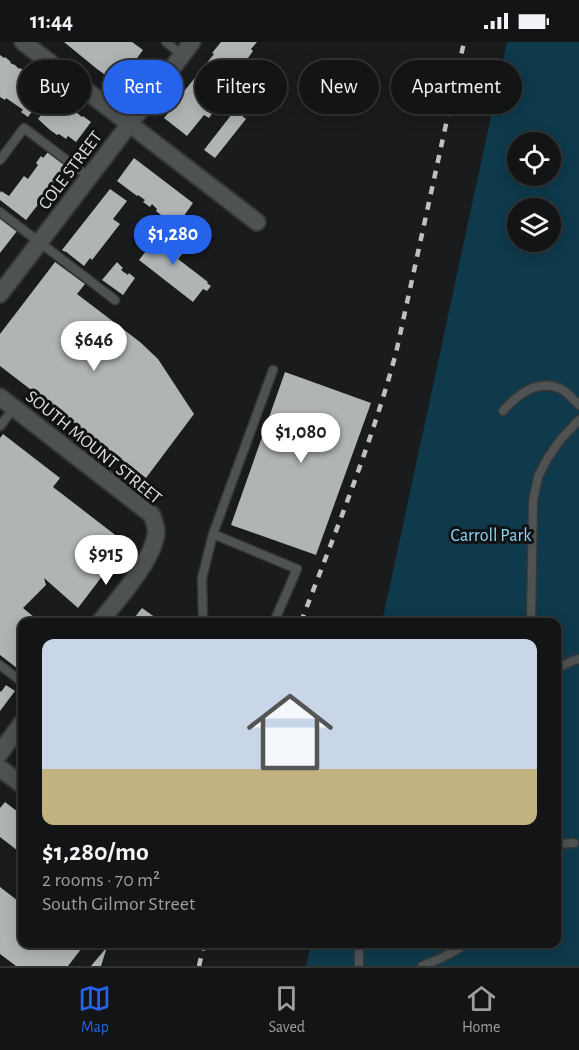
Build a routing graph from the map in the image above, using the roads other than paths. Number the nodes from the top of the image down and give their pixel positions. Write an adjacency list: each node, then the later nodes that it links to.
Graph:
1 (23, 42): 4 (street)
2 (165, 42): 3 (lane)
3 (187, 48): 4 (street, COLE STREET)
4 (129, 125): 8 (street, COLE STREET); 10 (street)
5 (0, 140): 6 (lane)
6 (9, 147): 7 (lane); 8 (lane)
7 (0, 160)
8 (89, 177): 11 (street, COLE STREET)
9 (0, 212): 11 (lane)
10 (257, 222)
11 (40, 242): 12 (street, COLE STREET); 13 (lane)
12 (0, 294)
13 (115, 300)
14 (273, 370): 21 (lane)
15 (0, 397): 17 (street, SOUTH MOUNT STREET)
16 (579, 405): 18 (lane)
17 (14, 408): 20 (lane); 22 (street, SOUTH MOUNT STREET)
18 (503, 411)
19 (579, 420): 25 (lane)
20 (0, 426)
21 (213, 534): 23 (lane); 24 (lane)
22 (103, 618)
23 (203, 618)
24 (276, 618)
25 (531, 618)
26 (579, 659): 28 (lane)
27 (0, 665): 29 (lane)
28 (561, 666)
29 (18, 679)
30 (18, 728): 31 (street)
31 (0, 753)
32 (0, 768): 33 (street)
33 (18, 782)
34 (574, 843): 35 (lane)
35 (561, 844)
36 (359, 948): 38 (lane)
37 (460, 948): 39 (lane)
38 (359, 966)
39 (422, 966)

